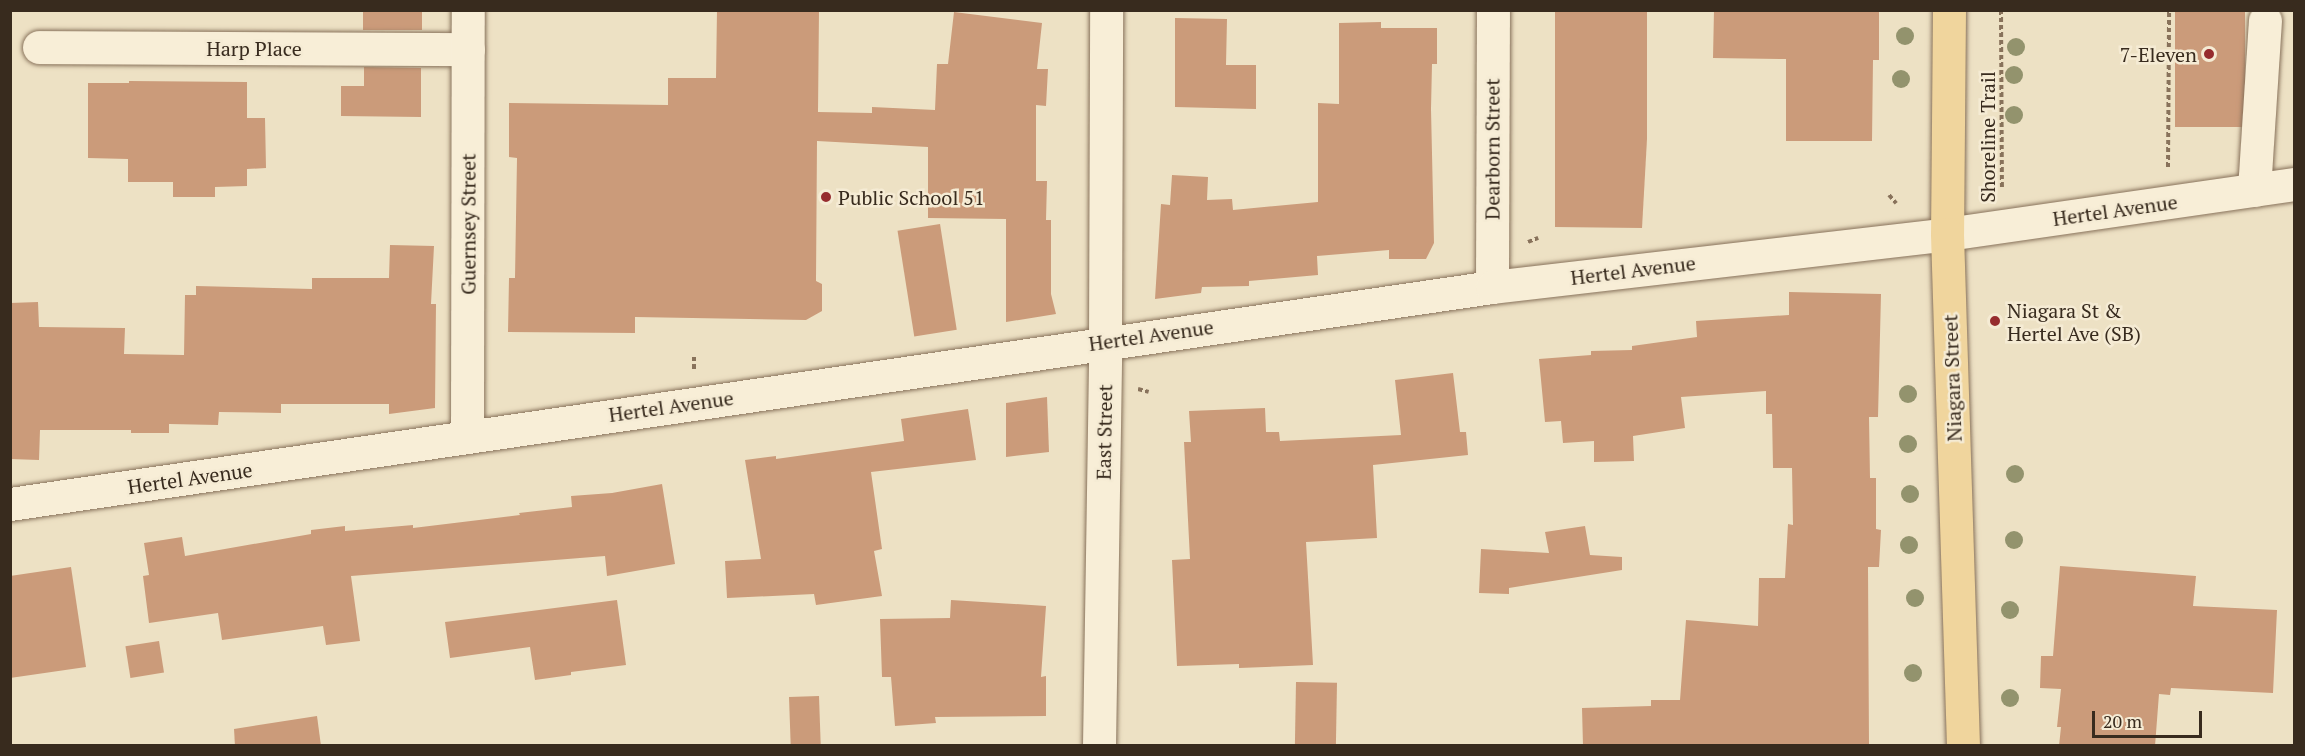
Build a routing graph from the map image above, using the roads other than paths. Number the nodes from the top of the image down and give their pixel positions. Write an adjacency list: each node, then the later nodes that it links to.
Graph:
1 (468, 10): 7 (street, Guernsey Street)
2 (1106, 10): 12 (street, East Street)
3 (1493, 10): 11 (street, Dearborn Street)
4 (1949, 10): 10 (main road, Niagara Street)
5 (2265, 20): 9 (street)
6 (39, 47): 7 (street, Harp Place)
7 (468, 49): 13 (street, Guernsey Street)
8 (2295, 184): 9 (street, Hertel Avenue)
9 (2254, 190): 10 (street, Hertel Avenue)
10 (1947, 234): 11 (street, Hertel Avenue); 16 (main road, Niagara Street)
11 (1492, 287): 12 (street, Hertel Avenue)
12 (1105, 342): 13 (street, Hertel Avenue); 15 (street, East Street)
13 (467, 437): 14 (street, Hertel Avenue)
14 (10, 504)
15 (1099, 746)
16 (1963, 746)

